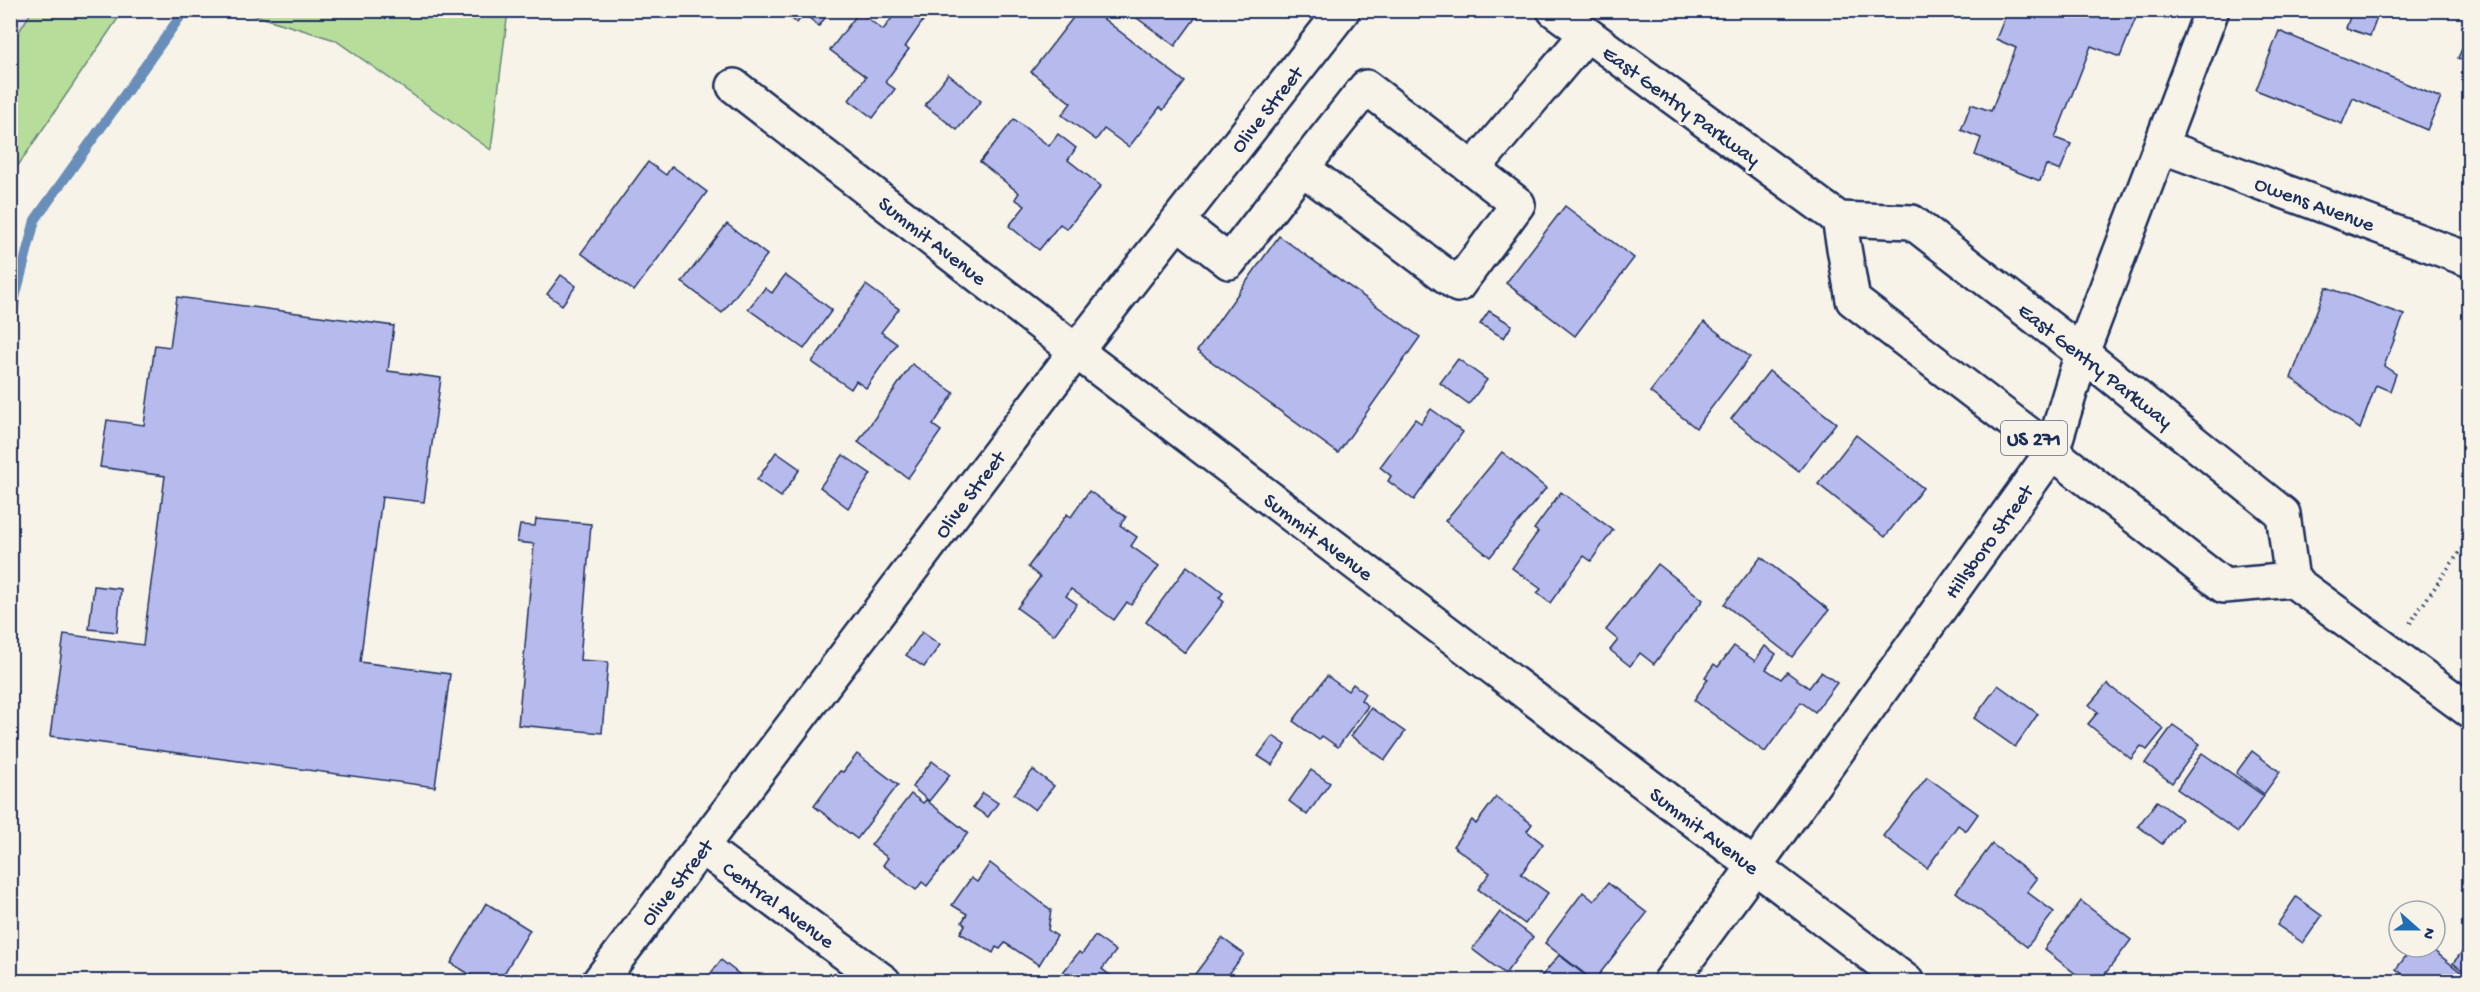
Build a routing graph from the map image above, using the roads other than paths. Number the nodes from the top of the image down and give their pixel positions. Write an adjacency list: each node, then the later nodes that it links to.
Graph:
1 (1343, 10): 10 (street, Olive Street)
2 (1554, 10): 4 (street, East Gentry Parkway)
3 (2212, 10): 6 (street, Hillsboro Street)
4 (1586, 35): 8 (street); 9 (street, East Gentry Parkway)
5 (734, 86): 12 (street, Summit Avenue)
6 (2161, 146): 11 (street, Owens Avenue); 13 (street, Hillsboro Street)
7 (1302, 168): 8 (street); 8 (street); 10 (street)
8 (1473, 169)
9 (1839, 219): 13 (street, East Gentry Parkway); 14 (street, US 271)
10 (1178, 222): 12 (street, Olive Street)
11 (2469, 260)
12 (1076, 351): 17 (street, Olive Street); 18 (street, Summit Avenue)
13 (2082, 353): 14 (street, Hillsboro Street); 15 (street, East Gentry Parkway)
14 (2052, 452): 15 (street, US 271); 18 (street, Hillsboro Street)
15 (2292, 580): 16 (street)
16 (2469, 711)
17 (703, 848): 19 (street, Olive Street); 20 (street, Central Avenue)
18 (1754, 867): 21 (street, Hillsboro Street); 22 (street, Summit Avenue)
19 (599, 981)
20 (884, 981)
21 (1670, 981)
22 (1907, 981)

